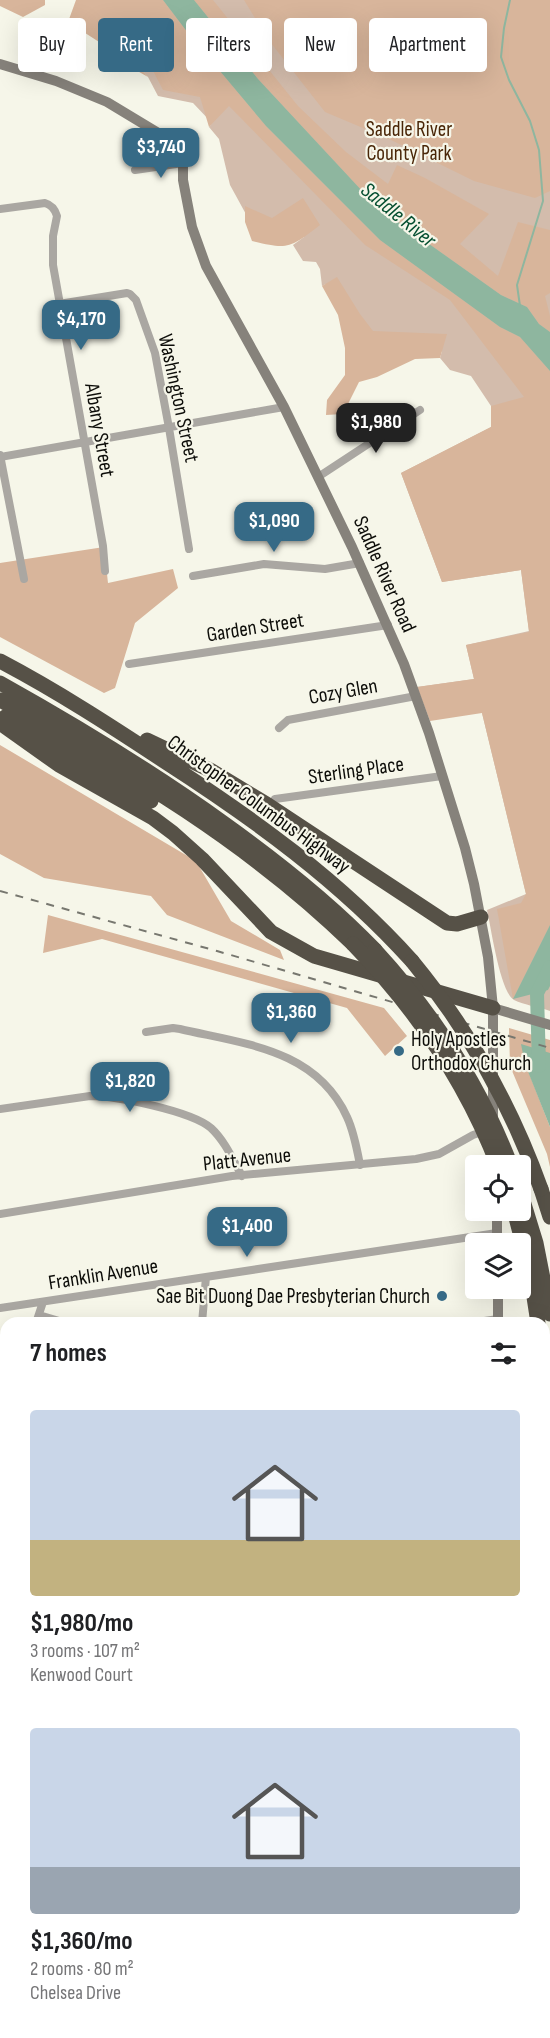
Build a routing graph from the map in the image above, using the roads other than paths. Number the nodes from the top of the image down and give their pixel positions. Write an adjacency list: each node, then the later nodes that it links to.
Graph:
1 (0, 64): 2 (street, Saddle River Road)
2 (183, 163): 3 (street); 6 (street, Saddle River Road)
3 (135, 170)
4 (0, 209): 5 (street, Albany Street)
5 (59, 304): 8 (street, Washington Street); 9 (street, Albany Street)
6 (284, 407): 8 (street); 11 (street, Saddle River Road)
7 (420, 410): 11 (street)
8 (169, 428): 9 (street); 12 (street, Washington Street)
9 (84, 442): 10 (street); 14 (street, Albany Street)
10 (0, 456): 16 (street)
11 (318, 477): 13 (street, Saddle River Road)
12 (189, 549)
13 (360, 563): 15 (street); 17 (street, Saddle River Road)
14 (105, 572)
15 (193, 576)
16 (24, 579)
17 (387, 625): 19 (street, Garden Street); 21 (street, Saddle River Road)
18 (0, 661): 23 (highway, Christopher Columbus Highway)
19 (129, 664)
20 (0, 683): 38 (highway, Christopher Columbus Highway, bridge)
21 (416, 696): 26 (street, Cozy Glen); 27 (street, Saddle River Road)
22 (0, 700): 29 (highway)
23 (76, 705): 30 (highway); 42 (highway, Christopher Columbus Highway, bridge)
24 (0, 714): 29 (highway)
25 (0, 723): 31 (highway)
26 (279, 728)
27 (442, 776): 28 (street, Sterling Place); 30 (street, Saddle River Road)
28 (275, 799)
29 (267, 870): 36 (highway, bridge)
30 (481, 917): 31 (street, Saddle River Road)
31 (493, 1008): 32 (street); 35 (street, Saddle River Road)
32 (550, 1024)
33 (146, 1032): 39 (street)
34 (0, 1109): 40 (street)
35 (493, 1128): 37 (street, Saddle River Road); 39 (street, Platt Avenue)
36 (492, 1155)
37 (496, 1155)
38 (506, 1155)
39 (360, 1165): 40 (street, Platt Avenue)
40 (242, 1176): 41 (street, Platt Avenue)
41 (0, 1214)
42 (550, 1217)
43 (517, 1221): 54 (highway)
44 (530, 1221): 50 (highway)
45 (465, 1242): 46 (street, Franklin Avenue)
46 (206, 1277): 48 (street, Franklin Avenue); 52 (street)
47 (498, 1299): 53 (street)
48 (43, 1302): 49 (street, Franklin Avenue); 51 (street)
49 (0, 1308)
50 (550, 1314)
51 (39, 1317)
52 (203, 1317)
53 (498, 1317)
54 (537, 1317)

